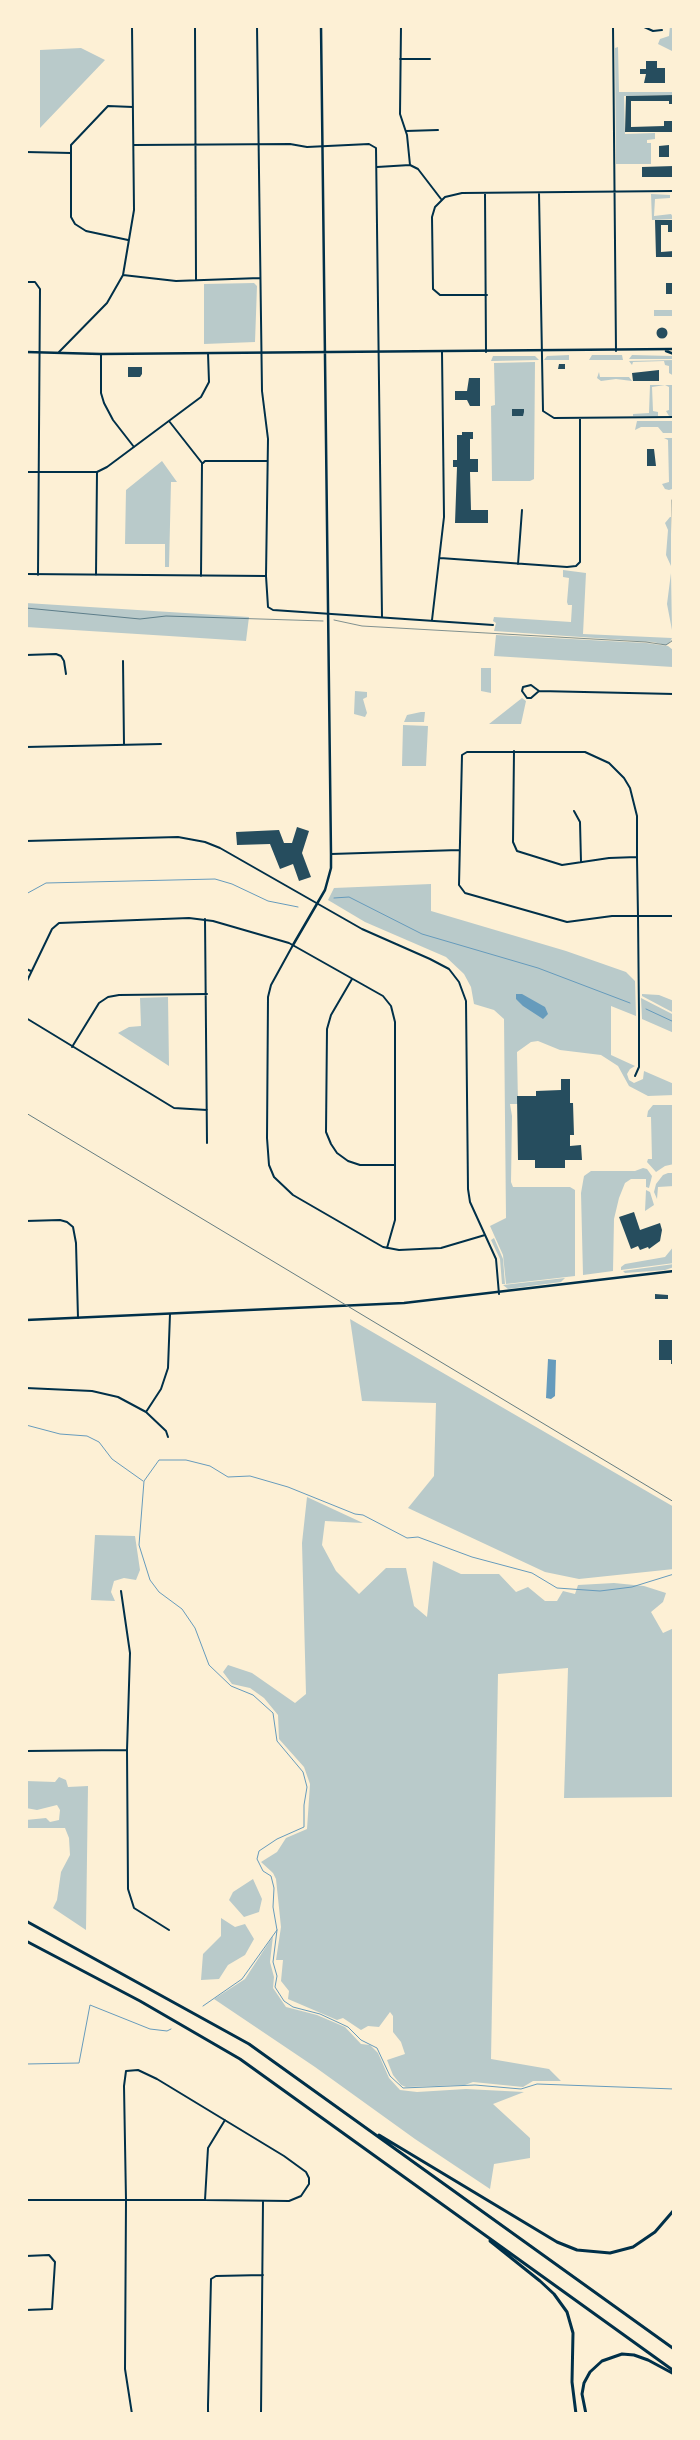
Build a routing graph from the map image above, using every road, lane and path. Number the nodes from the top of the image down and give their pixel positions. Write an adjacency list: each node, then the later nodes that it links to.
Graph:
1 (132, 26): 11 (street)
2 (195, 26): 15 (street)
3 (257, 26): 14 (street)
4 (321, 26): 17 (street)
5 (401, 26): 9 (street)
6 (613, 26): 23 (street)
7 (642, 26): 8 (street)
8 (662, 30)
9 (400, 58): 10 (street); 13 (street)
10 (430, 59)
11 (133, 107): 16 (street); 19 (street)
12 (438, 130): 13 (street)
13 (406, 131): 20 (street)
14 (258, 143): 15 (street); 17 (street); 29 (street)
15 (195, 144): 16 (street); 30 (street)
16 (134, 146): 27 (street)
17 (322, 146): 21 (street); 40 (street)
18 (26, 152): 19 (street)
19 (71, 153): 27 (street)
20 (410, 165): 21 (street); 26 (street)
21 (377, 167): 41 (street)
22 (674, 191): 23 (street)
23 (614, 192): 25 (street); 36 (street)
24 (486, 193): 25 (street); 26 (street); 32 (street)
25 (539, 193): 44 (street)
26 (441, 199): 32 (street)
27 (129, 240): 28 (street)
28 (122, 275): 30 (street); 38 (street)
29 (260, 278): 30 (street); 39 (street)
30 (196, 280)
31 (26, 282): 35 (street)
32 (487, 295): 43 (street)
33 (674, 349): 34 (street)
34 (657, 350): 36 (street); 47 (street)
35 (40, 351): 37 (street); 38 (street); 55 (street)
36 (616, 351): 44 (street)
37 (26, 352)
38 (60, 352): 46 (street)
39 (261, 352): 40 (street); 45 (street); 52 (street)
40 (326, 352): 41 (street); 67 (street)
41 (379, 352): 42 (street); 68 (street)
42 (442, 352): 43 (street); 59 (street)
43 (486, 352): 44 (street)
44 (541, 352): 49 (street)
45 (208, 353): 46 (street); 50 (street)
46 (101, 354): 51 (street)
47 (674, 354)
48 (674, 417): 49 (street)
49 (580, 418): 60 (street)
50 (169, 420): 51 (street); 53 (street)
51 (134, 447): 56 (street)
52 (268, 461): 53 (street); 65 (street)
53 (202, 463): 64 (street)
54 (26, 472): 55 (street)
55 (38, 472): 56 (street); 62 (street)
56 (97, 472): 63 (street)
57 (672, 500): 72 (path)
58 (522, 510): 60 (street)
59 (440, 558): 60 (street); 69 (street)
60 (518, 564)
61 (26, 574): 62 (street)
62 (38, 575): 63 (street)
63 (96, 575): 64 (street)
64 (201, 576): 65 (street)
65 (266, 576): 67 (street)
66 (26, 608): 70 (path)
67 (328, 614): 68 (street); 70 (street)
68 (382, 617): 69 (street)
69 (432, 620): 71 (street)
70 (329, 621): 72 (path); 85 (street)
71 (493, 625)
72 (674, 634)
73 (26, 655): 75 (street)
74 (123, 661): 79 (street)
75 (66, 674)
76 (539, 691): 76 (street); 77 (street)
77 (674, 694)
78 (161, 744): 79 (street)
79 (124, 745): 80 (street)
80 (26, 747)
81 (514, 751): 84 (street); 86 (street); 87 (street)
82 (574, 811): 87 (street)
83 (26, 841): 88 (street)
84 (459, 850): 85 (street); 89 (street)
85 (331, 854): 88 (street)
86 (637, 858): 87 (street); 89 (street)
87 (581, 862)
88 (318, 904): 92 (street); 105 (street)
89 (638, 916): 90 (street); 100 (street)
90 (674, 916)
91 (205, 919): 92 (street); 94 (street); 97 (street)
92 (293, 945): 95 (street); 106 (street)
93 (26, 969): 94 (street)
94 (31, 971): 96 (street)
95 (352, 979): 103 (street); 103 (street)
96 (26, 983)
97 (207, 994): 99 (street); 101 (street)
98 (26, 1018): 99 (street)
99 (72, 1047): 101 (street)
100 (635, 1076)
101 (207, 1110): 102 (street)
102 (208, 1143)
103 (395, 1165): 106 (street)
104 (26, 1221): 110 (street)
105 (485, 1235): 106 (street); 108 (street)
106 (387, 1248)
107 (674, 1271): 108 (street)
108 (499, 1294): 109 (street)
109 (170, 1314): 110 (street); 113 (street)
110 (78, 1318): 111 (street)
111 (26, 1320)
112 (26, 1388): 113 (street)
113 (146, 1412): 114 (street)
114 (168, 1438)
115 (121, 1592): 116 (street)
116 (127, 1750): 117 (street); 119 (street)
117 (26, 1751)
118 (26, 1921): 122 (highway)
119 (169, 1930)
120 (26, 1942): 128 (highway)
121 (225, 2120): 124 (street); 125 (street); 126 (street)
122 (372, 2132): 127 (highway); 132 (highway)
123 (26, 2200): 124 (street)
124 (126, 2200): 125 (street); 135 (street)
125 (205, 2200): 126 (street)
126 (263, 2201): 130 (street)
127 (674, 2210)
128 (484, 2235): 133 (highway); 138 (highway)
129 (26, 2256): 131 (street)
130 (262, 2275): 136 (street); 137 (street)
131 (26, 2310)
132 (674, 2349)
133 (674, 2370)
134 (674, 2374): 139 (highway)
135 (132, 2414)
136 (211, 2414)
137 (261, 2414)
138 (576, 2414)
139 (586, 2414)

